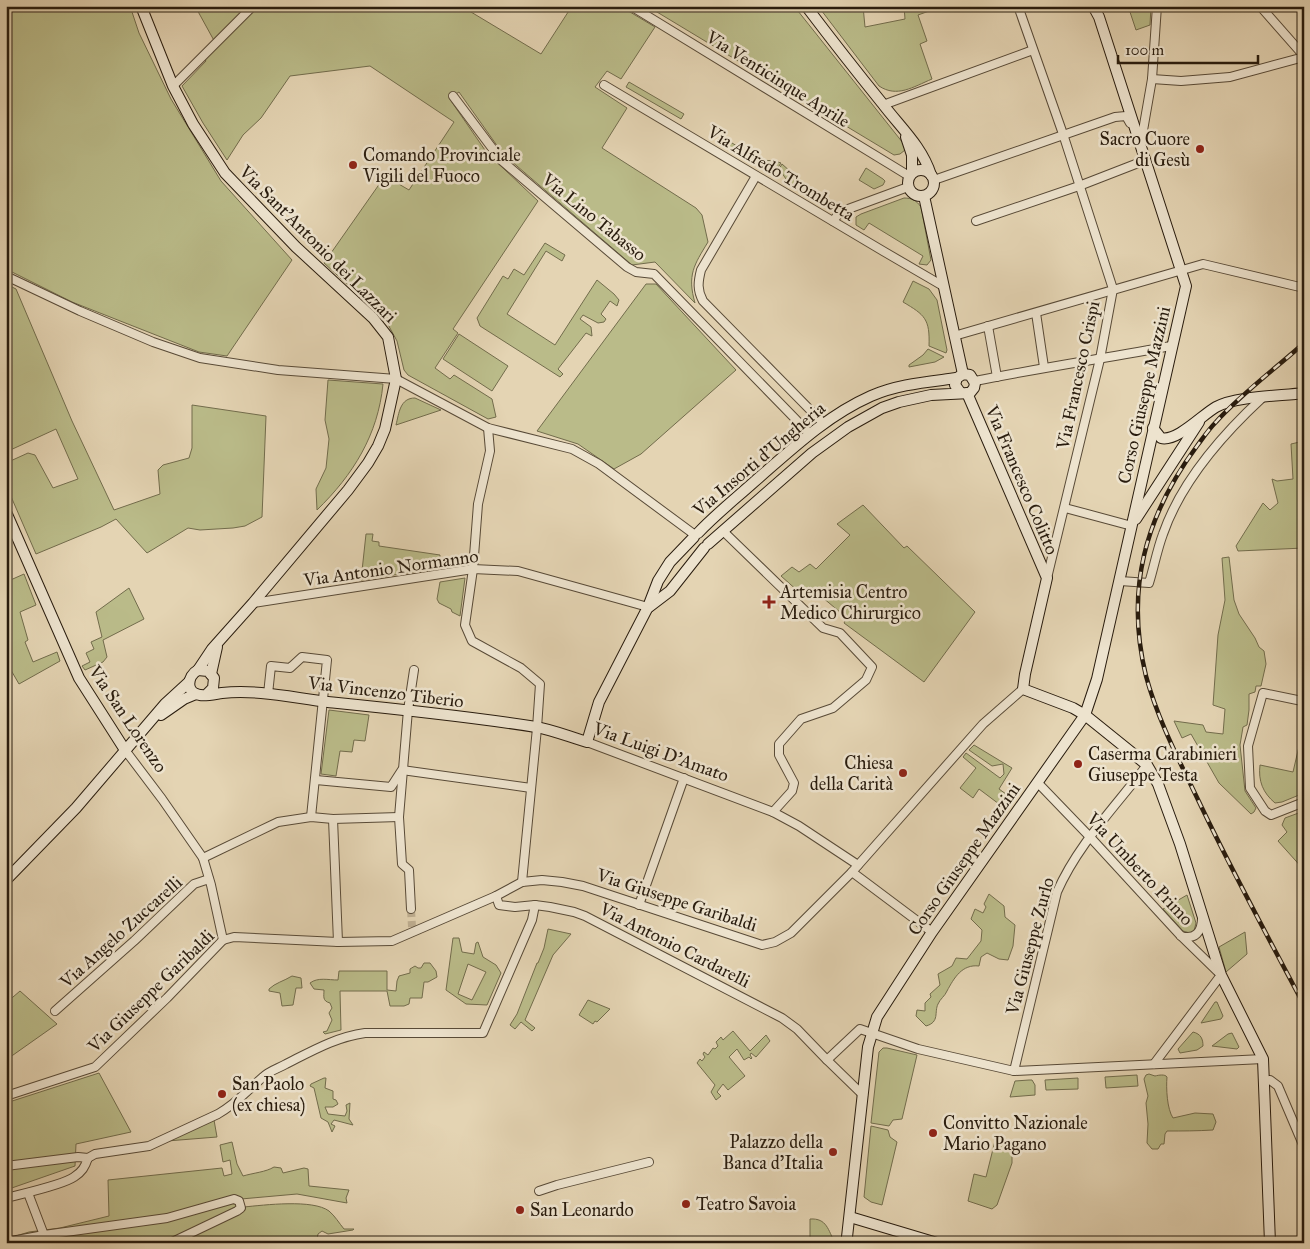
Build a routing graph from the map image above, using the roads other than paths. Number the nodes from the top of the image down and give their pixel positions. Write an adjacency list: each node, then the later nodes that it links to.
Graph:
1 (141, 6): 14 (main road, Via Sant'Antonio dei Lazzari)
2 (254, 6): 14 (street)
3 (632, 6): 23 (street, Via Venticinque Aprile)
4 (806, 6): 16 (main road)
5 (1018, 6): 10 (street, Via Francesco Crispi)
6 (1093, 6): 9 (main road, Corso Giuseppe Mazzini)
7 (1157, 6): 12 (street)
8 (1264, 7): 11 (street)
9 (1098, 11): 19 (main road, Corso Giuseppe Mazzini)
10 (1033, 50): 16 (street); 18 (street, Via Francesco Crispi)
11 (1304, 56): 12 (street)
12 (1152, 79): 19 (street)
13 (604, 85): 21 (street, Via Alfredo Trombetta)
14 (173, 86): 41 (main road, Via Sant'Antonio dei Lazzari)
15 (453, 96): 50 (street, Via Lino Tabasso)
16 (883, 105): 17 (main road)
17 (900, 126): 22 (main road); 23 (main road)
18 (1063, 134): 19 (street); 22 (street); 24 (street, Via Francesco Crispi)
19 (1140, 142): 20 (main road, Corso Giuseppe Mazzini)
20 (1146, 160): 24 (street); 28 (main road, Corso Giuseppe Mazzini)
21 (756, 176): 26 (street, Via Alfredo Trombetta); 47 (street)
22 (933, 177): 23 (main road); 25 (main road)
23 (910, 178): 25 (main road); 26 (street)
24 (1079, 186): 27 (street); 32 (street, Via Francesco Crispi)
25 (924, 196): 30 (main road)
26 (832, 221): 30 (street, Via Alfredo Trombetta)
27 (976, 221)
28 (1181, 271): 31 (street); 32 (street); 36 (main road, Corso Giuseppe Mazzini)
29 (6, 276): 41 (street)
30 (943, 286): 35 (main road)
31 (1304, 288)
32 (1113, 289): 33 (street); 37 (street, Via Francesco Crispi)
33 (1036, 312): 34 (street); 38 (street)
34 (988, 326): 35 (street); 40 (street)
35 (954, 336): 39 (main road)
36 (1171, 346): 37 (street); 49 (main road, Corso Giuseppe Mazzini)
37 (1100, 359): 38 (street); 51 (street, Via Francesco Crispi)
38 (1044, 367): 40 (street)
39 (960, 376): 42 (main road); 43 (main road); 47 (main road, Via Insorti d'Ungheria)
40 (997, 377): 42 (street)
41 (396, 378): 48 (street); 60 (main road, Via Sant'Antonio dei Lazzari)
42 (975, 382): 43 (main road)
43 (964, 393): 54 (main road, Via Insorti d'Ungheria); 58 (main road, Via Francesco Colitto)
44 (1304, 393): 45 (main road)
45 (1262, 398): 46 (main road); 59 (street)
46 (1204, 414): 49 (main road); 53 (main road, Corso Giuseppe Mazzini)
47 (823, 423): 50 (main road, Via Insorti d'Ungheria)
48 (488, 428): 55 (street, Via Insorti d'Ungheria); 57 (street)
49 (1153, 428): 53 (main road, Corso Giuseppe Mazzini)
50 (810, 434): 55 (main road, Via Insorti d'Ungheria)
51 (1066, 508): 53 (street); 58 (street, Via Francesco Crispi)
52 (6, 512): 78 (main road, Via San Lorenzo)
53 (1132, 526): 59 (main road, Corso Giuseppe Mazzini)
54 (723, 531): 56 (main road, Via Insorti d'Ungheria); 86 (street, Via Insorti d'Ungheria)
55 (695, 535): 56 (main road); 61 (main road, Via Insorti d'Ungheria)
56 (706, 546): 61 (main road, Via Insorti d'Ungheria)
57 (473, 569): 60 (street, Via Antonio Normanno); 61 (street, Via Antonio Normanno); 76 (street)
58 (1047, 578): 67 (main road, Via Francesco Crispi)
59 (1120, 581): 74 (main road, Corso Giuseppe Mazzini)
60 (253, 604): 62 (main road, Via Sant'Antonio dei Lazzari)
61 (648, 607): 77 (main road, Via Insorti d'Ungheria)
62 (218, 644): 63 (main road, Via Sant'Antonio dei Lazzari); 65 (main road, Via Sant'Antonio dei Lazzari)
63 (198, 670): 65 (main road); 66 (main road)
64 (414, 670): 73 (street)
65 (213, 676): 68 (main road); 70 (main road)
66 (189, 682): 70 (main road); 75 (main road, Via Vincenzo Tiberio)
67 (1023, 690): 74 (main road); 92 (street, Via Giuseppe Garibaldi)
68 (231, 692): 69 (main road, Via Vincenzo Tiberio); 70 (main road, Via Vincenzo Tiberio)
69 (268, 694): 71 (main road, Via Vincenzo Tiberio); 71 (street)
70 (201, 695): 75 (main road, Via Vincenzo Tiberio)
71 (322, 701): 73 (main road, Via Vincenzo Tiberio); 82 (street)
72 (1302, 701): 85 (street)
73 (408, 710): 76 (main road, Via Vincenzo Tiberio); 80 (street)
74 (1084, 716): 79 (main road); 83 (main road, Corso Giuseppe Mazzini)
75 (154, 719): 78 (main road, Via Vincenzo Tiberio)
76 (538, 728): 77 (main road, Via Luigi D'Amato); 84 (street)
77 (587, 742): 81 (street, Via Luigi D'Amato)
78 (125, 750): 91 (street, Via San Lorenzo); 95 (main road, Via Vincenzo Tiberio)
79 (1147, 765): 90 (street, Via Giuseppe Zurlo); 101 (main road)
80 (402, 770): 82 (street); 84 (street); 88 (street)
81 (684, 778): 86 (street, Via Luigi D'Amato); 99 (street)
82 (316, 780): 87 (street)
83 (1038, 783): 90 (street, Via Umberto Primo); 102 (main road, Corso Giuseppe Mazzini)
84 (531, 788): 96 (street)
85 (1304, 802)
86 (773, 812): 92 (street, Via Luigi D'Amato)
87 (311, 817): 89 (street); 91 (street)
88 (399, 817): 89 (street); 100 (street)
89 (333, 818): 105 (street)
90 (1090, 837): 103 (street, Via Umberto Primo); 112 (street, Via Giuseppe Zurlo)
91 (203, 858): 94 (street, Via San Lorenzo)
92 (858, 865): 93 (street, Via Giuseppe Garibaldi)
93 (852, 872): 99 (street, Via Giuseppe Garibaldi); 102 (street)
94 (209, 879): 104 (street, Via San Lorenzo); 107 (street, Via Angelo Zuccarelli)
95 (6, 880)
96 (522, 882): 97 (street, Via Giuseppe Garibaldi); 99 (street, Via Giuseppe Garibaldi)
97 (496, 896): 98 (street, Via Antonio Cardarelli); 105 (street, Via Giuseppe Garibaldi)
98 (535, 905): 110 (street, Via Antonio Cardarelli); 117 (street)
99 (639, 905)
100 (411, 909)
101 (1202, 917): 103 (street); 106 (main road)
102 (932, 932): 108 (main road, Corso Giuseppe Mazzini)
103 (1180, 936): 106 (street, Via Umberto Primo)
104 (222, 940): 105 (street, Via Giuseppe Garibaldi); 115 (street, Via Giuseppe Garibaldi)
105 (338, 942)
106 (1221, 975): 109 (main road); 111 (street)
107 (55, 1012)
108 (872, 1032): 110 (street); 112 (street); 114 (main road, Corso Giuseppe Mazzini)
109 (1263, 1059): 111 (street); 113 (main road)
110 (827, 1060): 114 (street, Via Antonio Cardarelli)
111 (1154, 1064): 112 (street)
112 (1014, 1071)
113 (1265, 1081): 116 (street); 129 (main road)
114 (863, 1094): 123 (main road, Corso Giuseppe Mazzini)
115 (6, 1096)
116 (1304, 1148)
117 (88, 1158): 119 (street); 121 (street)
118 (649, 1162): 120 (street)
119 (6, 1166)
120 (538, 1191)
121 (28, 1193): 122 (street); 124 (street)
122 (6, 1198)
123 (850, 1217): 127 (main road, Corso Giuseppe Mazzini); 128 (main road)
124 (44, 1235): 125 (street); 126 (street)
125 (6, 1242)
126 (170, 1243)
127 (848, 1243)
128 (937, 1243)
129 (1270, 1243)

